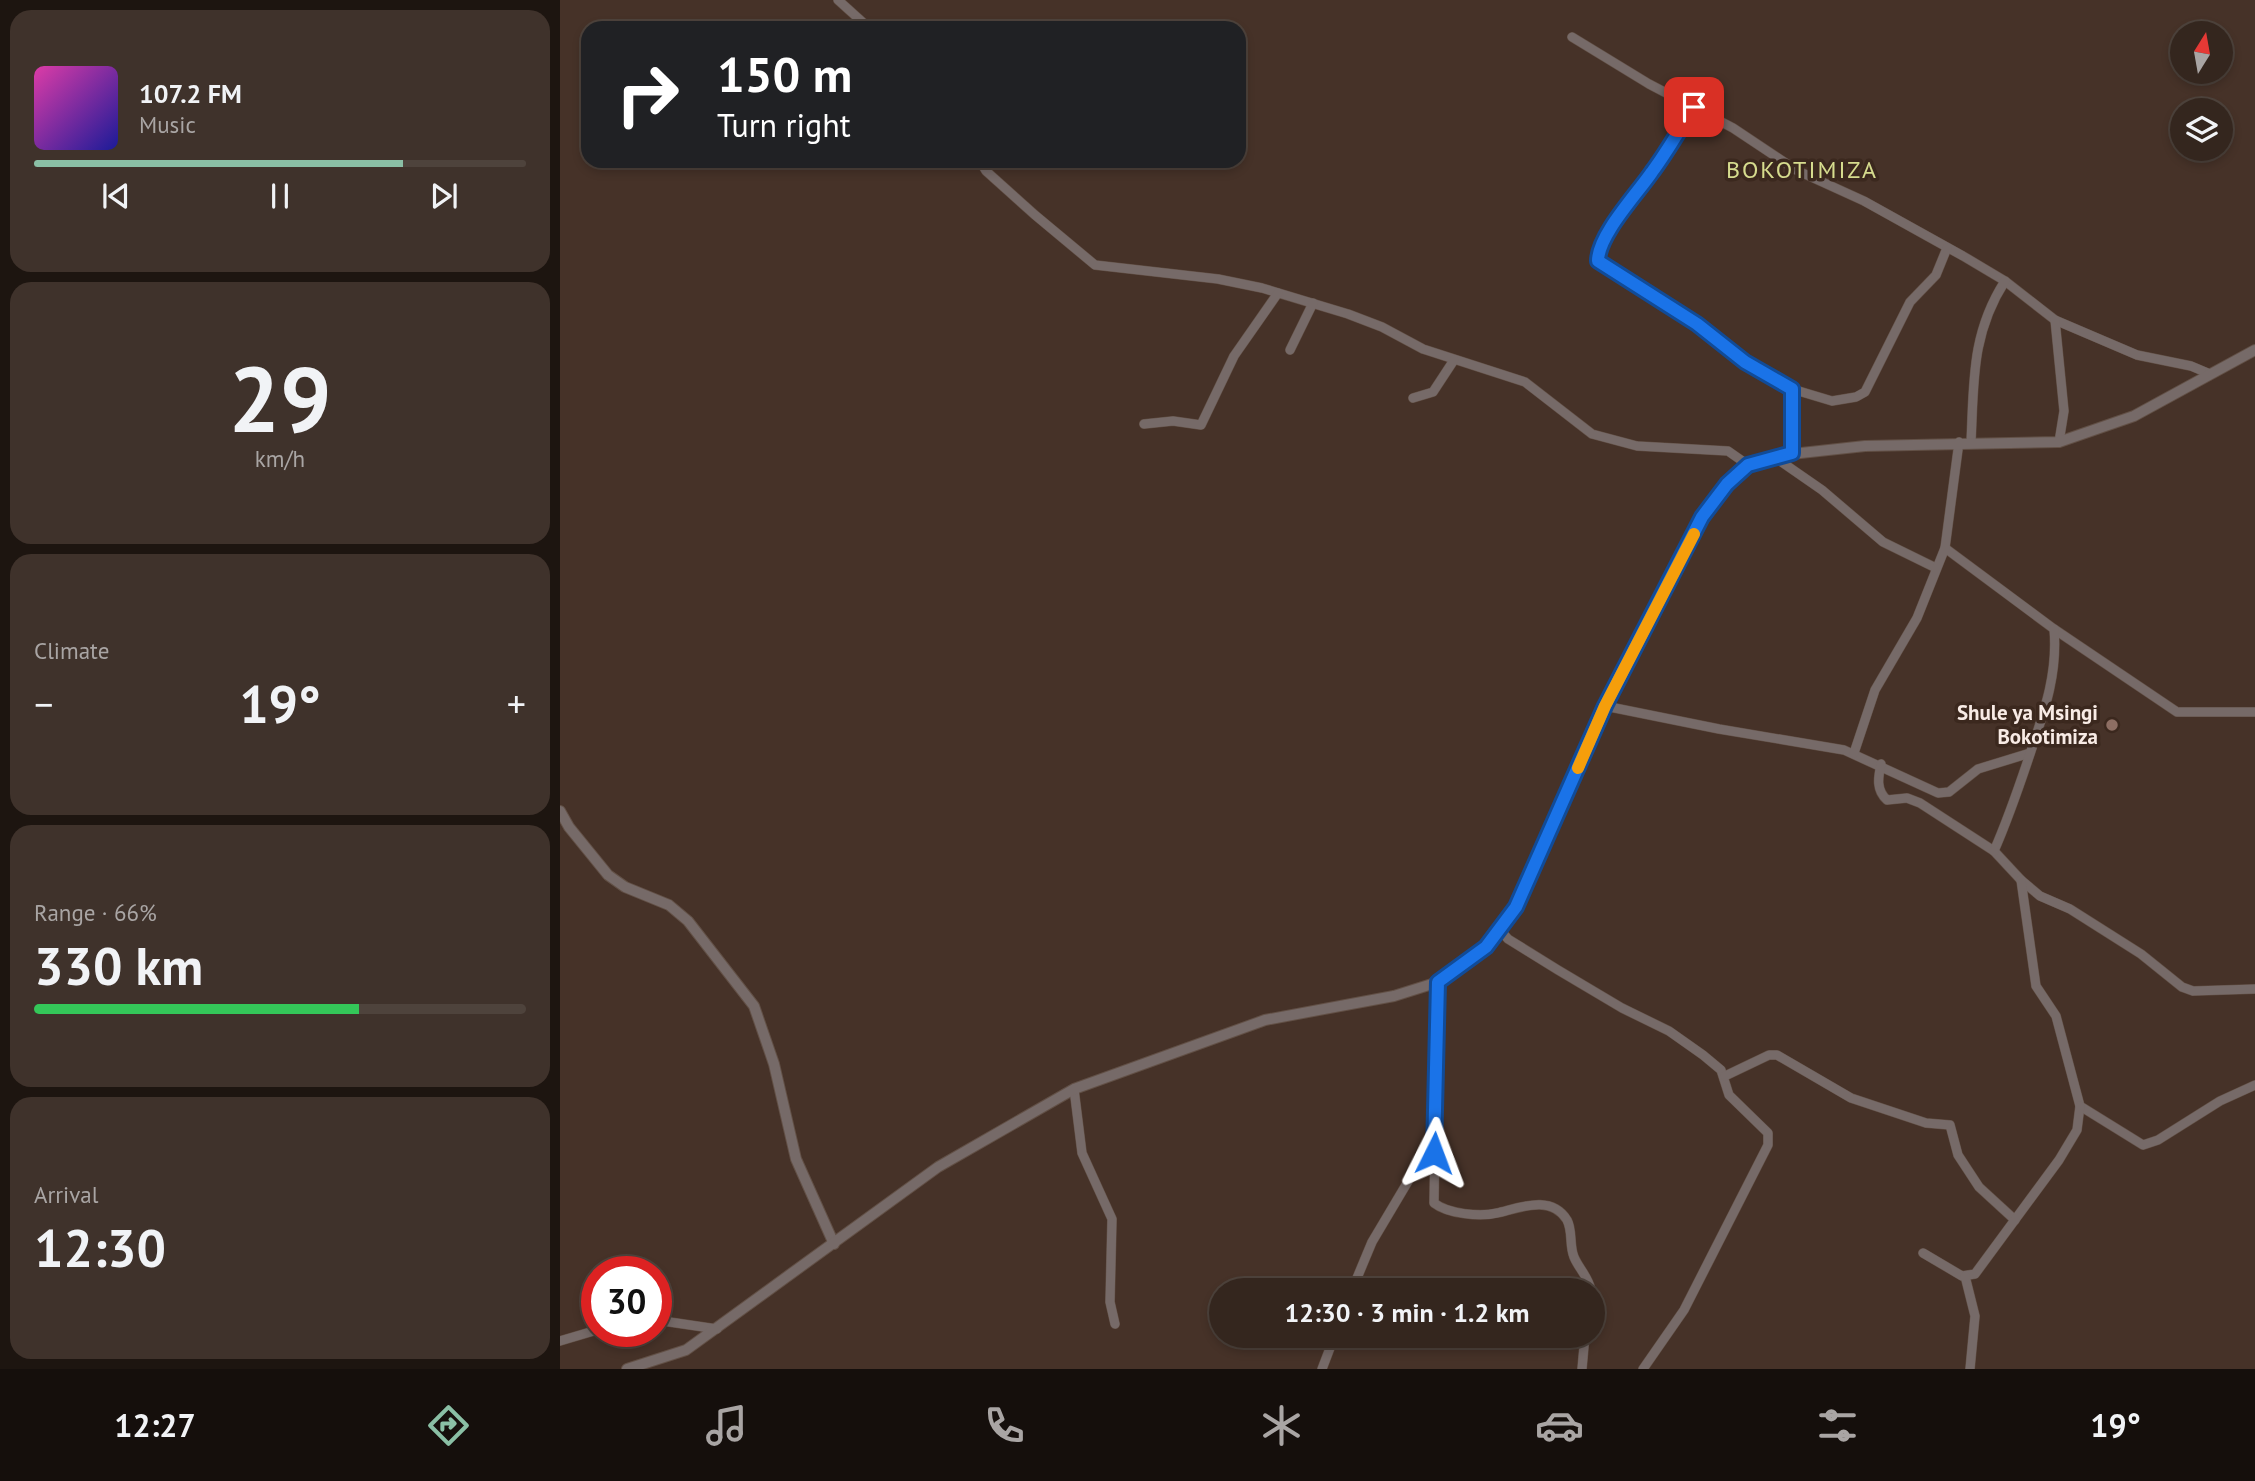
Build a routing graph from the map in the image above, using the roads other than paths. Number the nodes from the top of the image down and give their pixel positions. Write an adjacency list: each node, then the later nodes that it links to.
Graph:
1 (838, 0): 2 (street)
2 (861, 21)
3 (1572, 37): 4 (street)
4 (1694, 107): 6 (street); 15 (street)
5 (984, 168): 8 (street)
6 (1947, 248): 7 (street); 15 (street)
7 (2005, 282): 10 (street); 19 (street)
8 (1278, 293): 9 (street); 17 (street)
9 (1313, 303): 11 (street); 13 (street)
10 (2055, 320): 14 (street); 20 (street)
11 (1290, 350)
12 (2255, 350): 14 (street)
13 (1454, 360): 16 (street); 23 (street)
14 (2210, 374): 20 (street)
15 (1792, 389): 21 (street)
16 (1413, 398)
17 (1144, 424)
18 (1959, 442): 19 (street); 21 (street); 24 (street)
19 (1972, 442): 20 (street)
20 (2059, 442)
21 (1792, 453): 22 (street)
22 (1773, 456): 23 (street); 25 (street)
23 (1748, 465): 27 (street)
24 (1945, 548): 25 (street); 26 (street)
25 (1936, 568): 29 (street)
26 (2054, 629): 28 (street); 30 (street)
27 (1605, 706): 29 (street); 35 (street)
28 (2255, 712)
29 (1854, 753): 31 (street)
30 (2030, 753): 31 (street); 33 (street)
31 (1881, 764): 33 (street)
32 (560, 811): 44 (street)
33 (1994, 851): 34 (street)
34 (2021, 880): 37 (street); 41 (street)
35 (1501, 931): 36 (street); 38 (street)
36 (1438, 982): 40 (street); 42 (street)
37 (2255, 989)
38 (1725, 1076): 43 (street); 59 (street)
39 (2255, 1085): 41 (street)
40 (1074, 1089): 44 (street); 50 (street)
41 (2080, 1106): 43 (street)
42 (1435, 1136): 47 (street); 48 (street)
43 (2015, 1220): 46 (street)
44 (835, 1244): 51 (street)
45 (1923, 1253): 46 (street)
46 (1965, 1276): 60 (street)
47 (1357, 1278)
48 (1587, 1278)
49 (672, 1322): 51 (street)
50 (1115, 1324)
51 (719, 1329): 56 (street)
52 (581, 1335): 53 (street)
53 (560, 1341)
54 (1330, 1348): 57 (street)
55 (1583, 1348): 58 (street)
56 (628, 1369)
57 (1322, 1369)
58 (1581, 1369)
59 (1643, 1369)
60 (1970, 1369)

